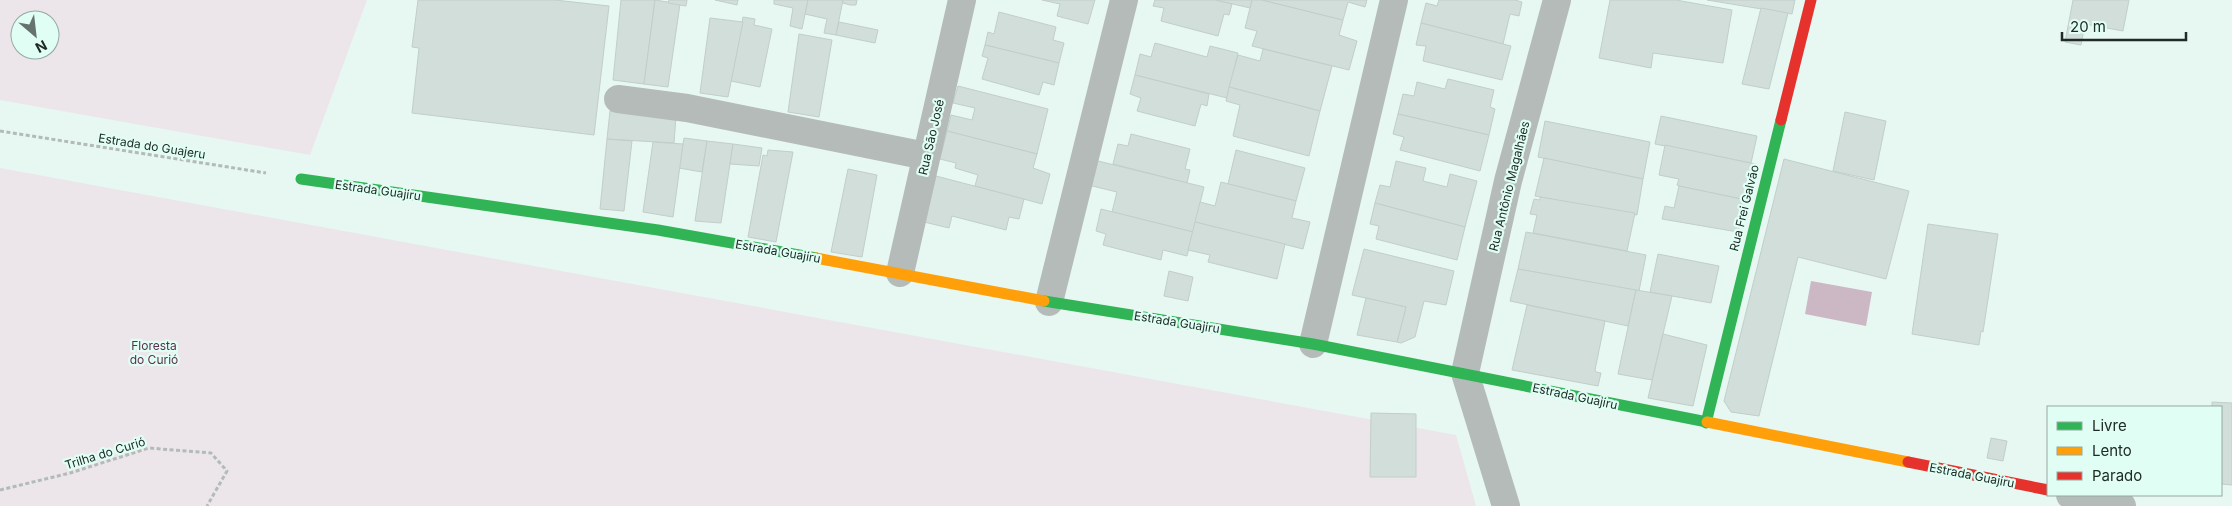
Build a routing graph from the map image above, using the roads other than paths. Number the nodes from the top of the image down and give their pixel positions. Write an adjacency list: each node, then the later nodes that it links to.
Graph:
1 (962, 0): 7 (street, Rua São José)
2 (1124, 0): 10 (street)
3 (1394, 0): 11 (street)
4 (1557, 0): 12 (street, Rua Antônio Magalhães)
5 (1811, 0): 13 (street, Rua Frei Galvão)
6 (618, 99): 7 (street)
7 (926, 156): 9 (street, Rua São José)
8 (301, 179): 9 (street, Estrada Guajiru)
9 (900, 273): 10 (street, Estrada Guajiru)
10 (1049, 302): 11 (street, Estrada Guajiru)
11 (1313, 344): 12 (street, Estrada Guajiru)
12 (1465, 373): 13 (street, Estrada Guajiru); 16 (street)
13 (1706, 423): 14 (street, Estrada Guajiru)
14 (2047, 490)
15 (2075, 496): 17 (street)
16 (1506, 506)
17 (2122, 506)

